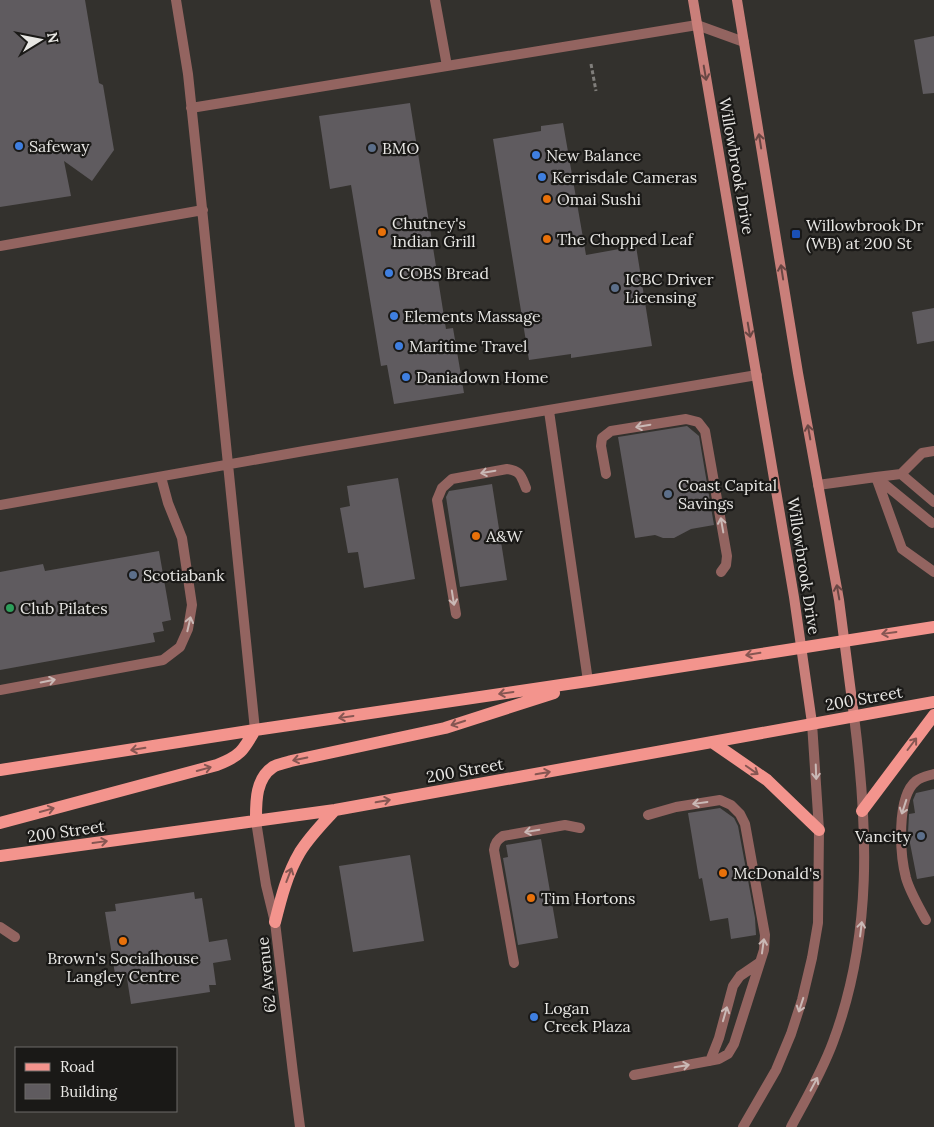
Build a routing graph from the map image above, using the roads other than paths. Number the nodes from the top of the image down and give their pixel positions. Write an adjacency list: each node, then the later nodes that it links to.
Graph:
1 (176, 0): 8 (street)
2 (435, 0): 7 (street)
3 (693, 0): 5 (main road, Willowbrook Drive)
4 (737, 0): 6 (main road, Willowbrook Drive)
5 (697, 25): 6 (street); 7 (street); 11 (main road, Willowbrook Drive, one-way to 11)
6 (744, 42): 19 (main road, Willowbrook Drive, one-way to 6)
7 (447, 66): 8 (street)
8 (191, 108): 9 (street)
9 (203, 210): 10 (street); 14 (street)
10 (0, 246)
11 (757, 375): 12 (street); 29 (main road, Willowbrook Drive)
12 (549, 411): 14 (street); 30 (street)
13 (934, 451): 16 (street)
14 (228, 465): 17 (street); 36 (street)
15 (606, 474): 24 (street, one-way to 15)
16 (901, 474): 18 (street); 21 (street)
17 (161, 477): 22 (street); 31 (street, one-way to 17)
18 (876, 477): 19 (street); 23 (street); 25 (street)
19 (818, 485): 28 (main road, Willowbrook Drive, one-way to 19)
20 (526, 488): 26 (street, one-way to 26)
21 (934, 502)
22 (0, 504)
23 (932, 523)
24 (722, 572)
25 (934, 572)
26 (456, 614)
27 (934, 626): 28 (main road, one-way to 28)
28 (844, 640): 29 (main road); 34 (main road, Willowbrook Drive)
29 (802, 647): 30 (main road, one-way to 30); 35 (main road, Willowbrook Drive)
30 (588, 681): 36 (main road, one-way to 36); 43 (main road, one-way to 43)
31 (0, 690)
32 (934, 702): 34 (main road, 200 Street)
33 (934, 715): 41 (main road, one-way to 33)
34 (854, 716): 35 (main road, 200 Street); 41 (street, Willowbrook Drive)
35 (812, 723): 37 (main road, 200 Street); 46 (street, Willowbrook Drive, one-way to 46)
36 (255, 730): 38 (main road, one-way to 38); 44 (main road, one-way to 36)
37 (712, 742): 40 (main road, 200 Street, one-way to 37); 46 (main road, one-way to 46)
38 (0, 770)
39 (934, 774): 48 (street, one-way to 48)
40 (335, 810): 43 (main road, 200 Street); 49 (main road, one-way to 40)
41 (862, 812): 58 (street, Willowbrook Drive, one-way to 41)
42 (648, 815): 53 (street, one-way to 42)
43 (256, 821): 47 (main road, 200 Street, one-way to 43); 49 (street, 62 Avenue)
44 (0, 823)
45 (580, 828): 52 (street, one-way to 52)
46 (818, 830): 57 (street, Willowbrook Drive, one-way to 57)
47 (0, 856)
48 (926, 920)
49 (276, 922): 56 (street, 62 Avenue)
50 (0, 928): 51 (street)
51 (15, 937)
52 (514, 963)
53 (759, 963): 54 (street, one-way to 53); 54 (street)
54 (710, 1061): 55 (street, one-way to 54)
55 (634, 1075)
56 (300, 1127)
57 (743, 1127)
58 (791, 1127)

